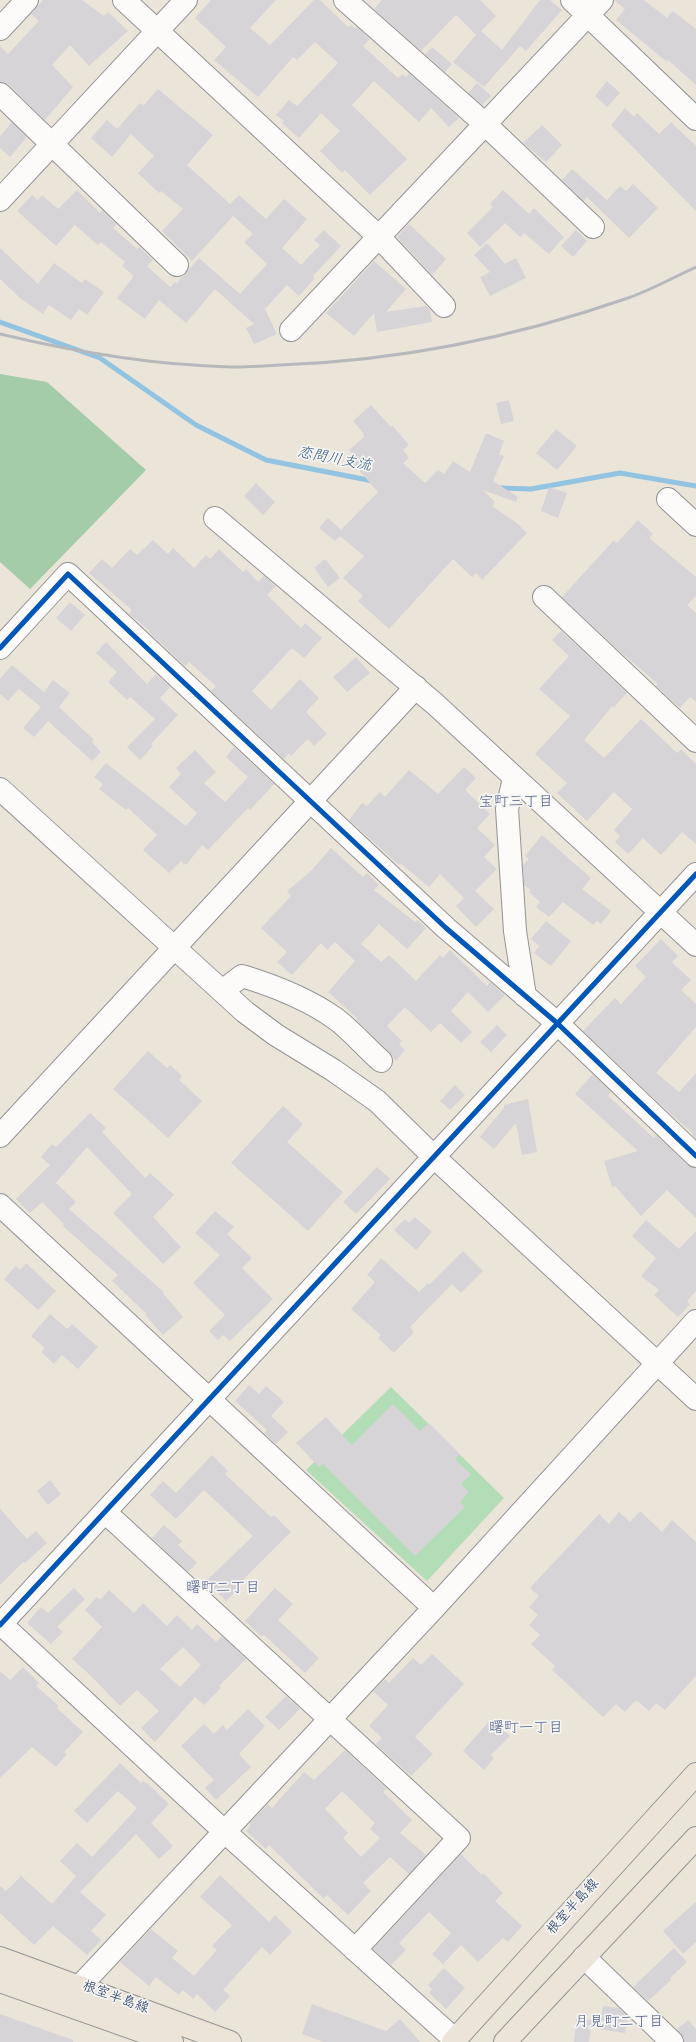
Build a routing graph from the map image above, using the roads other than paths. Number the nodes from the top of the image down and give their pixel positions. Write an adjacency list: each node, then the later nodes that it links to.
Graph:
1 (27, 0): 7 (street)
2 (124, 0): 8 (street)
3 (186, 0): 8 (street)
4 (345, 0): 11 (street)
5 (572, 0): 6 (street)
6 (595, 7): 10 (street); 11 (street)
7 (0, 29)
8 (157, 30): 12 (street); 15 (street)
9 (0, 94): 12 (street)
10 (696, 119)
11 (485, 124): 14 (street); 15 (street)
12 (52, 144): 13 (street); 16 (street)
13 (0, 200)
14 (593, 227)
15 (379, 237): 17 (street); 18 (street)
16 (176, 266)
17 (444, 306)
18 (291, 330)
19 (668, 499): 21 (street)
20 (216, 518): 24 (street)
21 (696, 525)
22 (544, 597): 25 (street)
23 (0, 648): 28 (street)
24 (416, 688): 26 (street); 28 (street)
25 (696, 741)
26 (514, 778): 30 (street); 34 (street)
27 (0, 789): 32 (street)
28 (311, 800): 32 (street); 34 (street)
29 (696, 874): 30 (street)
30 (660, 912): 31 (street); 35 (street)
31 (696, 945)
32 (175, 948): 33 (street); 37 (street)
33 (222, 991): 36 (street); 39 (street)
34 (525, 996): 35 (street)
35 (558, 1023): 38 (street); 39 (street)
36 (381, 1061)
37 (0, 1136)
38 (696, 1156)
39 (434, 1157): 42 (street); 43 (street)
40 (0, 1205): 43 (street)
41 (696, 1321): 42 (street)
42 (657, 1363): 44 (street); 46 (street)
43 (211, 1399): 45 (street); 46 (street)
44 (696, 1399)
45 (105, 1512): 47 (street); 48 (street)
46 (434, 1608): 48 (street)
47 (0, 1624): 50 (street)
48 (330, 1718): 50 (street); 52 (street)
49 (696, 1774): 57 (main road, 根室半島線)
50 (225, 1832): 52 (street); 56 (street)
51 (696, 1838): 54 (main road)
52 (355, 1950): 57 (street)
53 (0, 1958): 56 (main road, 根室半島線)
54 (584, 1958): 60 (main road); 61 (street)
55 (0, 1981): 56 (main road, 根室半島線)
56 (77, 1996): 58 (main road, 根室半島線); 59 (main road, 根室半島線)
57 (454, 2041)
58 (172, 2042)
59 (230, 2042)
60 (505, 2042)
61 (672, 2042)

